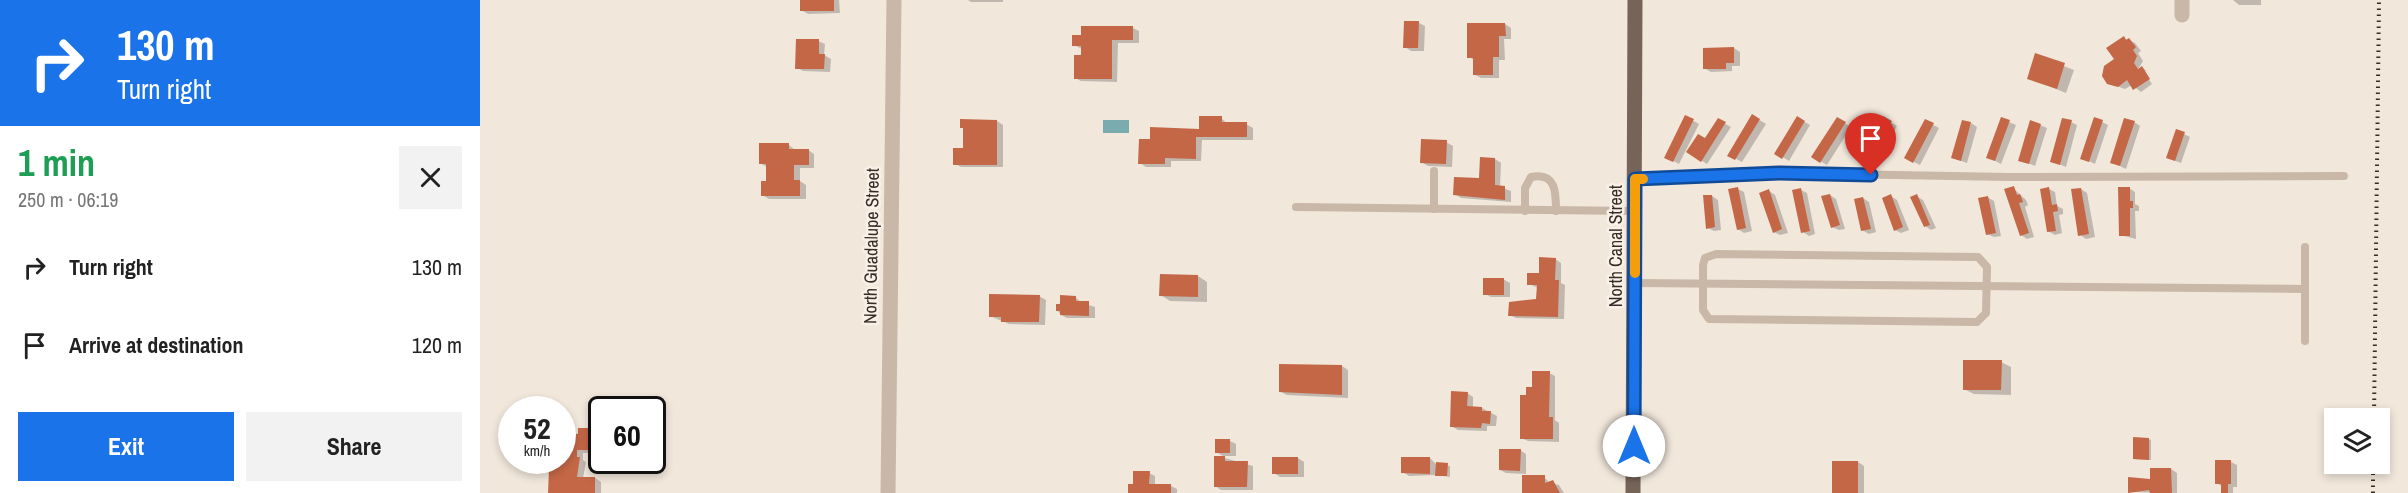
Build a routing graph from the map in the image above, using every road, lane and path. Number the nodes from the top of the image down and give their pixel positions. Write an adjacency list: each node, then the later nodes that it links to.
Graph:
1 (894, 0): 17 (street, North Guadalupe Street)
2 (1635, 0): 5 (main road, North Canal Street)
3 (1434, 171): 7 (lane)
4 (2344, 176): 5 (lane)
5 (1635, 179): 10 (main road, North Canal Street)
6 (1296, 207): 7 (lane)
7 (1434, 209): 8 (lane)
8 (1526, 211): 9 (lane); 9 (lane)
9 (1556, 211): 10 (lane)
10 (1635, 211): 12 (main road, North Canal Street)
11 (2305, 247): 15 (lane)
12 (1635, 283): 13 (lane); 18 (main road, North Canal Street)
13 (1703, 284): 14 (lane); 14 (lane); 14 (lane)
14 (1987, 286): 15 (lane)
15 (2304, 289): 16 (lane)
16 (2304, 341)
17 (888, 493)
18 (1633, 493)

